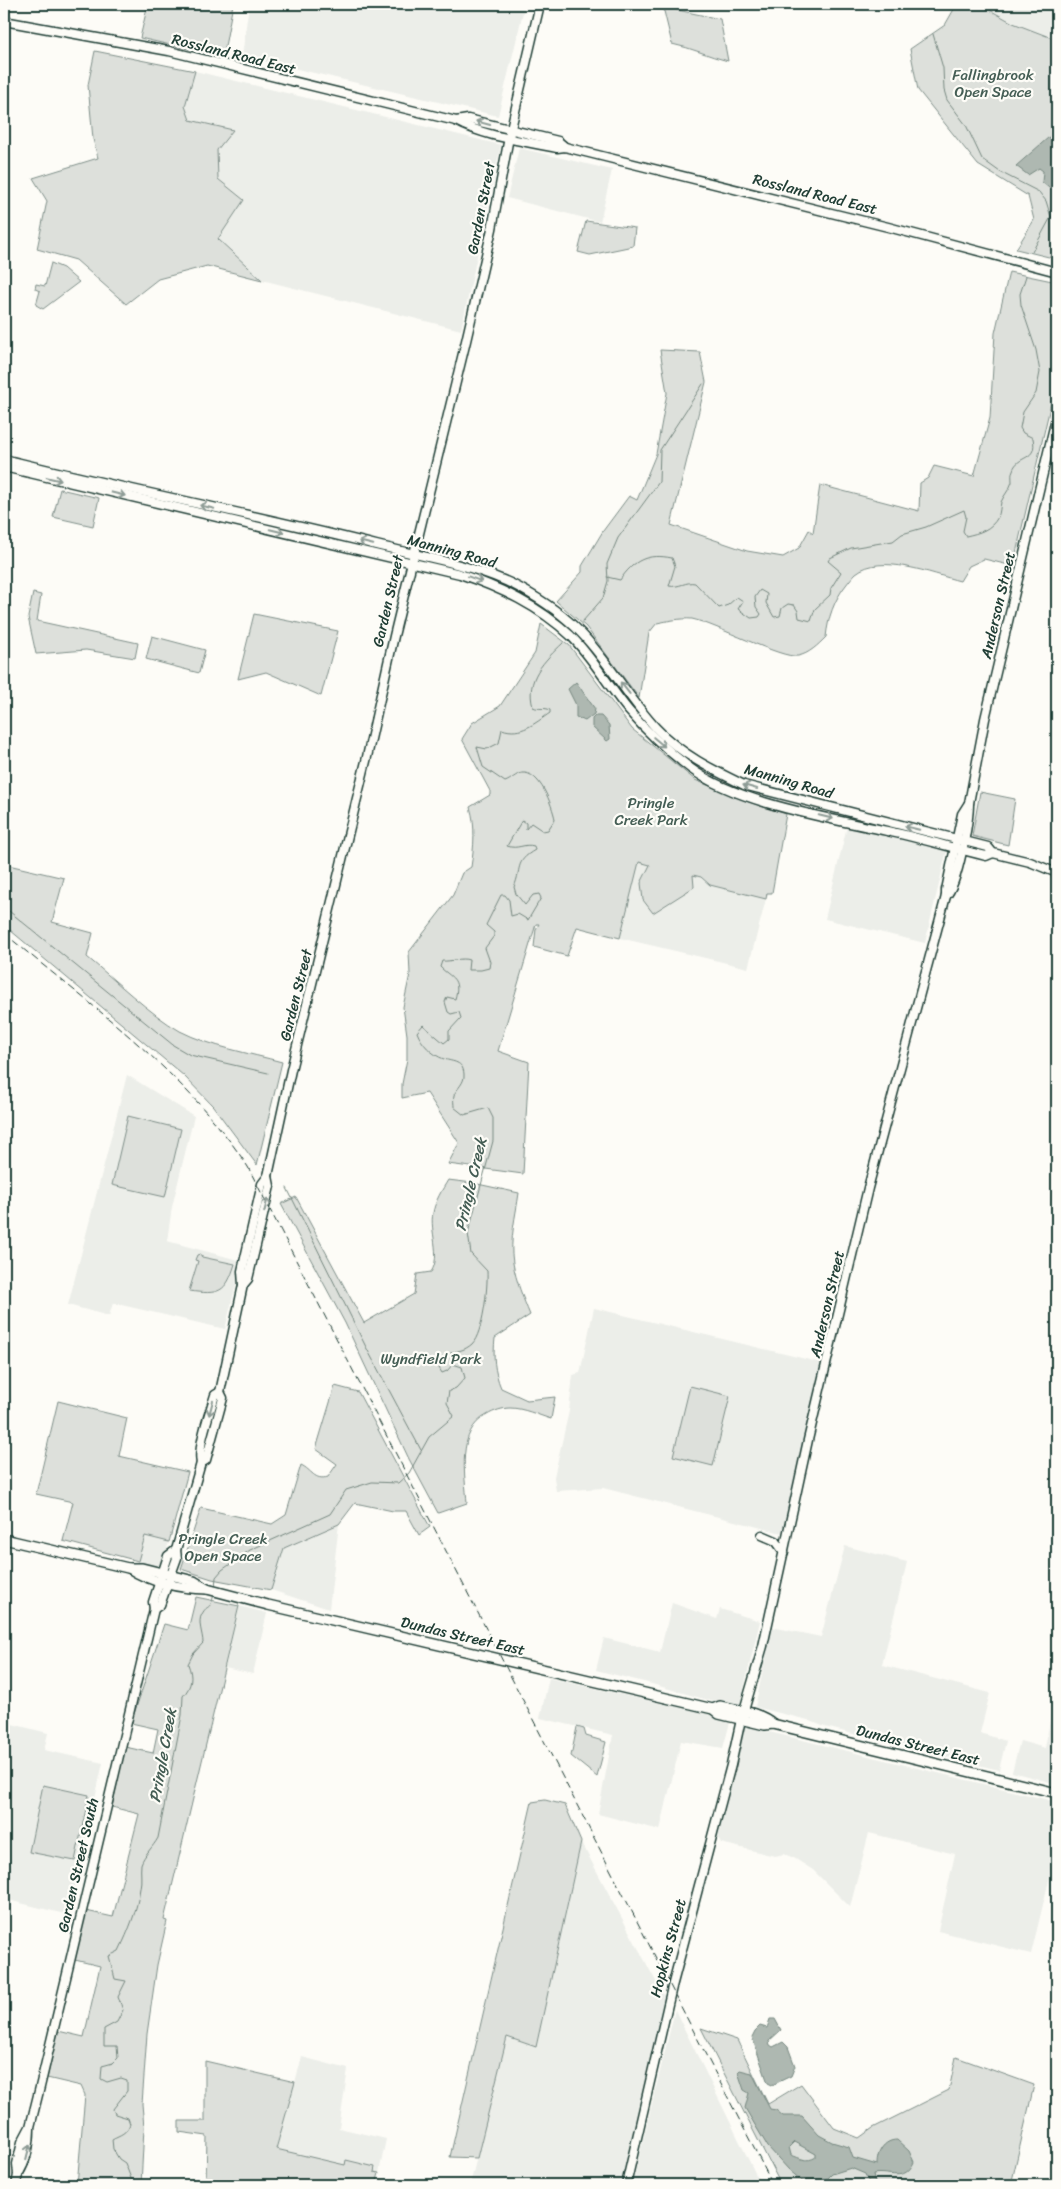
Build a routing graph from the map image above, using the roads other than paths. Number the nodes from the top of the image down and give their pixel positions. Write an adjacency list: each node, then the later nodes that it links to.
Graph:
1 (540, 4): 3 (main road, Garden Street)
2 (4, 21): 3 (main road, Rossland Road East)
3 (510, 134): 4 (main road, Rossland Road East); 8 (main road, Garden Street)
4 (1057, 272)
5 (1057, 414): 9 (main road, Anderson Street)
6 (4, 459): 8 (main road, Manning Road, one-way to 6)
7 (4, 467): 8 (main road, Manning Road, one-way to 8)
8 (412, 559): 9 (main road, Manning Road, one-way to 8); 10 (main road, Manning Road, one-way to 10); 13 (main road, Garden Street)
9 (960, 840): 10 (main road, Anderson Street); 11 (main road, Manning Road)
10 (958, 849): 11 (main road, Manning Road); 19 (main road, Anderson Street)
11 (993, 852): 12 (main road, Manning Road)
12 (1057, 873)
13 (268, 1176): 14 (main road, Garden Street); 15 (main road, Garden Street, one-way to 13)
14 (247, 1251): 15 (main road); 16 (main road, Garden Street)
15 (252, 1262): 16 (main road, Garden Street)
16 (243, 1284): 20 (main road, Garden Street)
17 (762, 1535): 19 (main road)
18 (4, 1539): 20 (main road, Dundas Street East)
19 (784, 1552): 21 (main road, Anderson Street)
20 (165, 1578): 21 (main road, Dundas Street East); 23 (main road, Garden Street South)
21 (743, 1716): 22 (main road, Dundas Street East); 24 (main road, Hopkins Street)
22 (1057, 1793)
23 (16, 2185)
24 (626, 2185)

